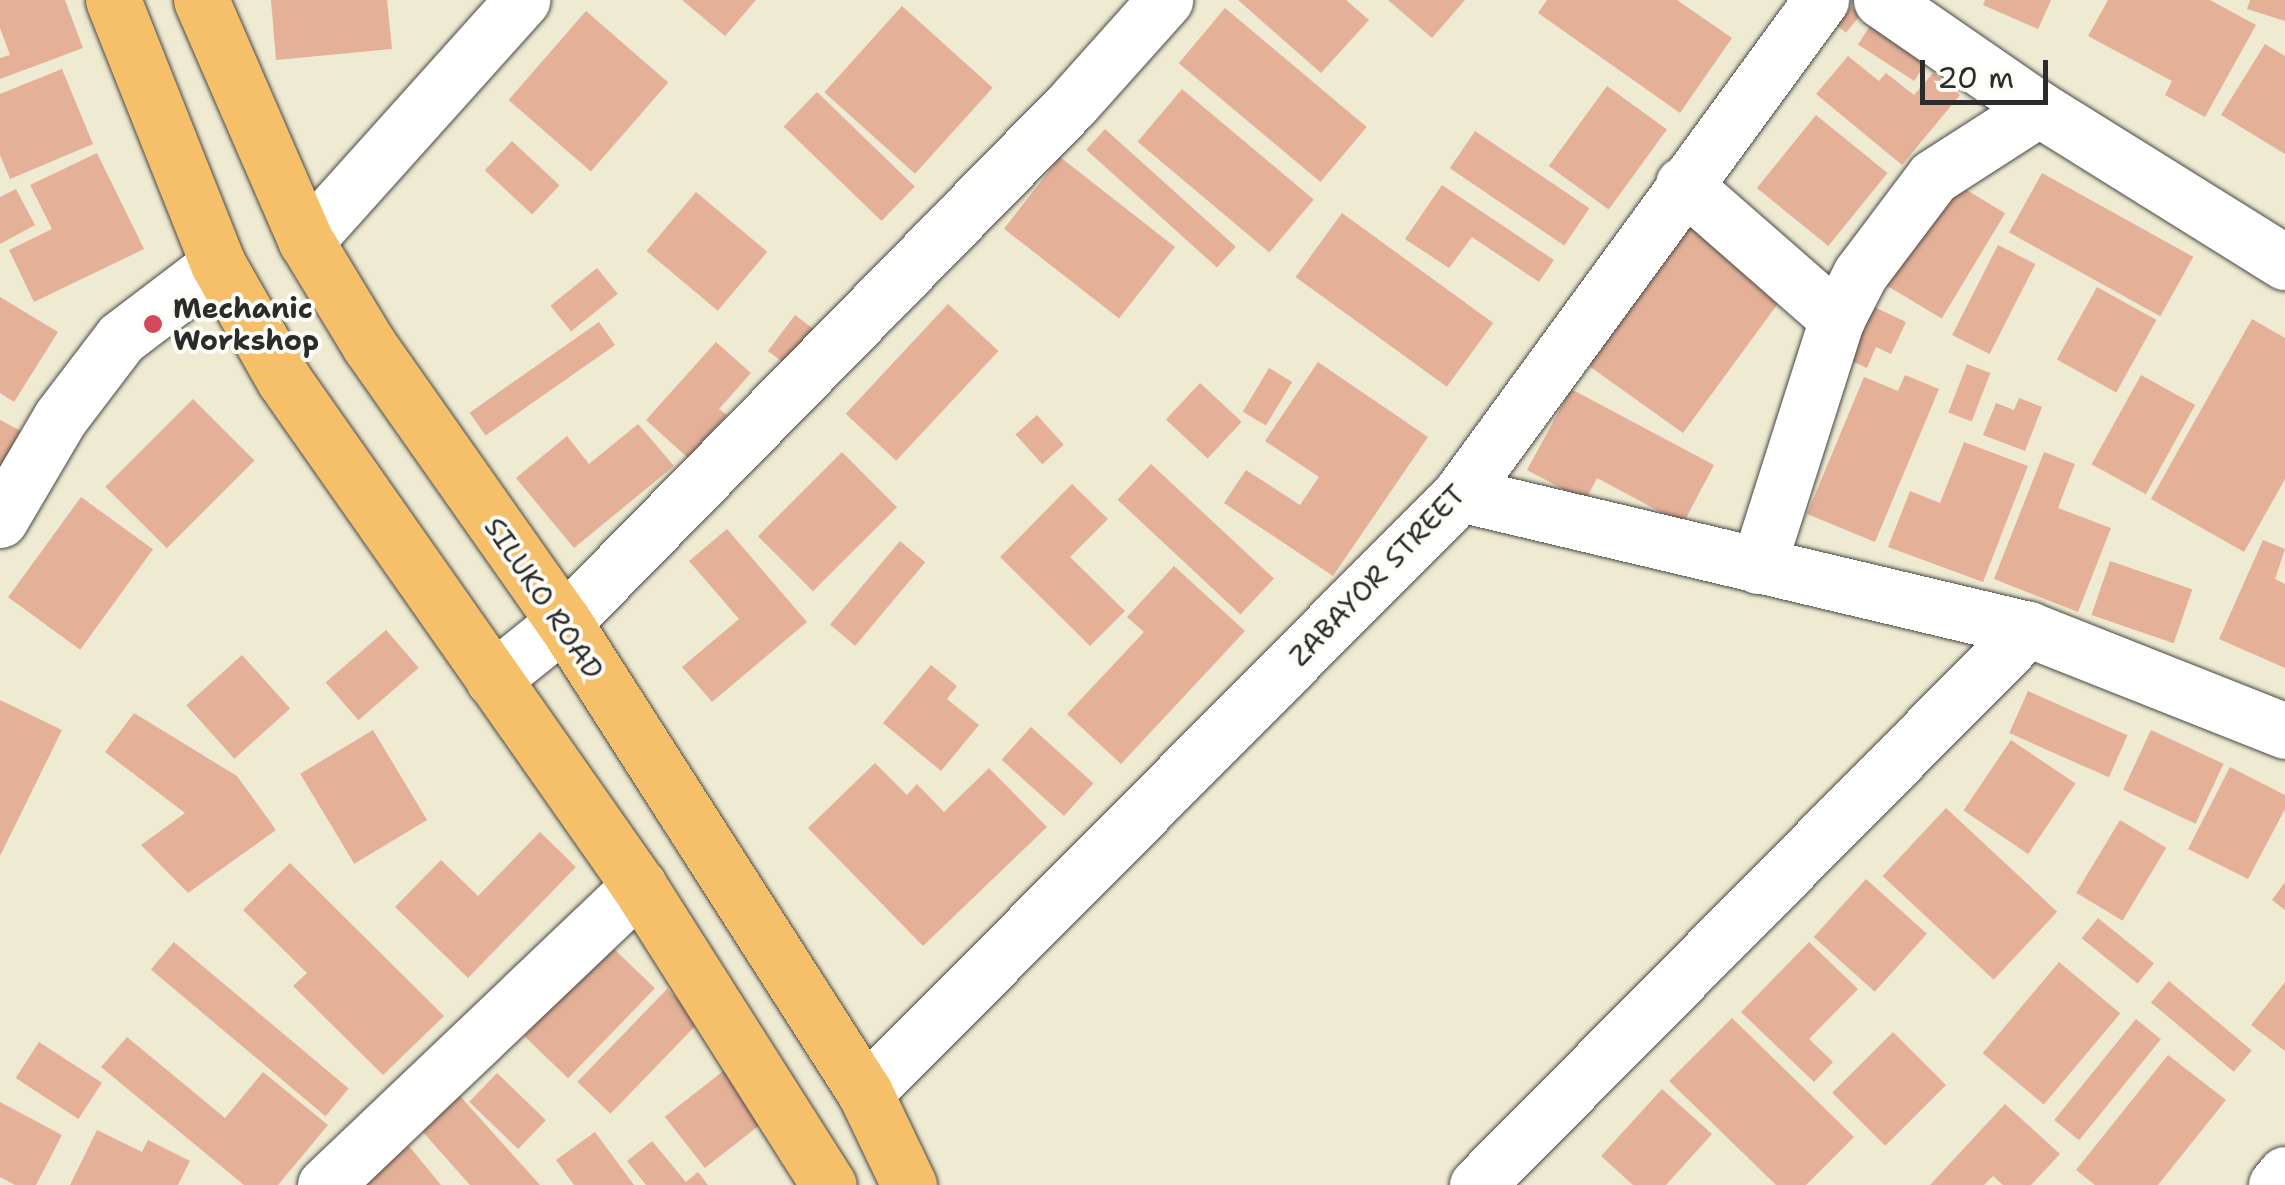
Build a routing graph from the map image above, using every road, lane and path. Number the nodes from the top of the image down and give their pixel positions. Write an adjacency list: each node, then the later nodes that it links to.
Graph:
1 (113, 0): 11 (main road)
2 (201, 0): 9 (main road, SILUKO ROAD)
3 (522, 0): 9 (street)
4 (1165, 0): 16 (street)
5 (1821, 0): 8 (street, ZABAYOR STREET)
6 (1881, 0): 7 (street)
7 (2040, 109): 10 (street); 12 (street)
8 (1684, 184): 12 (street); 13 (street, ZABAYOR STREET)
9 (306, 241): 16 (main road, SILUKO ROAD)
10 (2285, 262)
11 (218, 264): 14 (street); 18 (main road)
12 (1837, 319): 15 (street)
13 (1460, 494): 15 (street); 21 (street, ZABAYOR STREET)
14 (0, 520)
15 (1758, 566): 17 (street)
16 (564, 622): 18 (street); 21 (main road, SILUKO ROAD)
17 (2028, 629): 19 (street); 26 (street)
18 (493, 680): 20 (main road)
19 (2285, 731)
20 (640, 886): 23 (main road); 24 (street)
21 (865, 1092): 25 (main road, SILUKO ROAD)
22 (2285, 1174): 27 (street)
23 (828, 1182)
24 (325, 1185)
25 (909, 1185)
26 (1477, 1185)
27 (2276, 1185)

